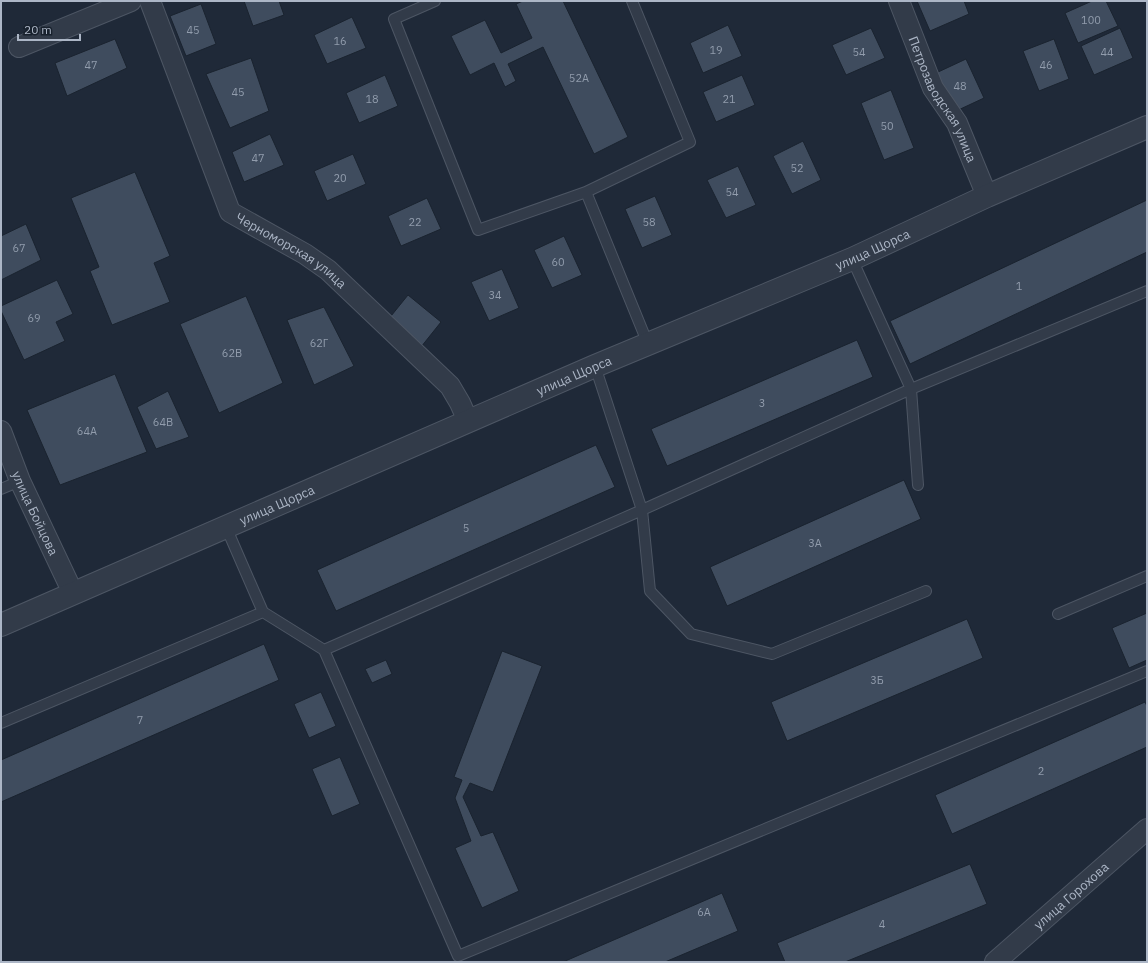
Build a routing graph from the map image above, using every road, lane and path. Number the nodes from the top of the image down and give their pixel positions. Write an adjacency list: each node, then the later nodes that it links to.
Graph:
1 (131, 1): 6 (street)
2 (150, 1): 15 (street, Черноморская улица)
3 (436, 1): 8 (lane)
4 (632, 1): 8 (lane)
5 (899, 1): 9 (street, Петрозаводская улица)
6 (19, 47)
7 (1147, 127): 9 (street, улица Щорса)
8 (586, 192): 12 (lane)
9 (987, 196): 10 (street, улица Щорса)
10 (852, 259): 12 (street, улица Щорса); 14 (lane)
11 (1147, 291): 14 (lane)
12 (648, 344): 13 (street, улица Щорса)
13 (595, 366): 15 (street, улица Щорса); 20 (lane)
14 (911, 389): 18 (lane); 20 (lane)
15 (468, 421): 21 (street, улица Щорса)
16 (1, 431): 17 (street, улица Бойцова)
17 (20, 481): 19 (lane); 24 (street, улица Бойцова)
18 (918, 485)
19 (1, 489)
20 (642, 510): 23 (lane); 28 (lane)
21 (226, 527): 24 (street, улица Щорса); 25 (lane)
22 (1147, 576): 26 (lane)
23 (926, 591)
24 (72, 593): 27 (street, улица Щорса)
25 (263, 612): 28 (lane); 30 (lane)
26 (1058, 614)
27 (1, 624)
28 (324, 650): 29 (lane)
29 (1147, 672)
30 (1, 722)
31 (1147, 829): 32 (street, улица Горохова)
32 (995, 962)

